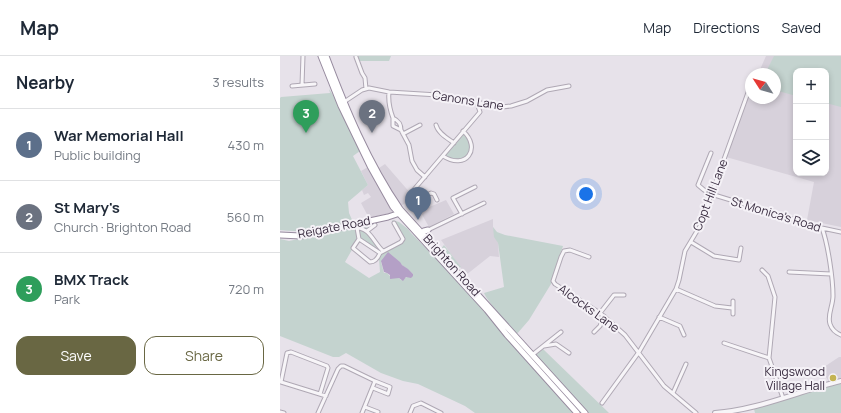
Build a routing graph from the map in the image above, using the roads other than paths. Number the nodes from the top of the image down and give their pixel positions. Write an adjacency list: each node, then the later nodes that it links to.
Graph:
1 (303, 56): 6 (street)
2 (321, 56): 12 (highway, Brighton Road)
3 (326, 56): 12 (highway, Brighton Road)
4 (356, 57): 9 (street)
5 (315, 84): 6 (street)
6 (302, 85): 7 (street)
7 (292, 86)
8 (569, 86): 14 (street, Canons Lane)
9 (366, 89): 10 (street, Canons Lane); 12 (street)
10 (389, 92): 13 (street, Canons Lane); 16 (street)
11 (745, 101): 27 (street, Copt Hill Lane)
12 (342, 103): 32 (highway, Brighton Road); 33 (highway, Brighton Road)
13 (477, 103): 14 (street, Canons Lane); 15 (street)
14 (484, 105): 15 (street)
15 (480, 112): 20 (street)
16 (394, 118): 19 (street); 19 (street)
17 (436, 124): 22 (street)
18 (420, 125): 21 (street)
19 (401, 130): 21 (street)
20 (463, 131): 22 (street); 24 (street)
21 (403, 134): 25 (street)
22 (454, 143): 24 (street)
23 (711, 153): 27 (street)
24 (444, 156): 25 (street)
25 (425, 177): 28 (street)
26 (475, 187): 34 (street)
27 (711, 194): 40 (street, St Monica's Road); 48 (street, Copt Hill Lane)
28 (416, 200): 29 (street); 31 (street)
29 (437, 200)
30 (484, 203): 34 (street)
31 (417, 206)
32 (393, 207): 33 (highway, Brighton Road); 35 (highway)
33 (401, 212): 35 (highway, Reigate Road); 39 (highway, Brighton Road); 45 (highway, Brighton Road)
34 (462, 214): 41 (street)
35 (388, 217): 37 (highway, Reigate Road); 39 (highway)
36 (394, 224): 51 (street)
37 (356, 226): 42 (street); 44 (highway, Reigate Road); 46 (street)
38 (375, 226): 42 (street)
39 (409, 226): 45 (highway, Brighton Road)
40 (822, 228): 43 (street, St Monica's Road); 55 (street)
41 (428, 230): 45 (highway); 47 (highway)
42 (367, 231): 49 (street)
43 (841, 232)
44 (280, 235)
45 (422, 236): 47 (highway, Brighton Road); 96 (highway, Brighton Road)
46 (359, 239): 49 (street); 51 (street)
47 (428, 239): 72 (highway, Brighton Road)
48 (691, 242): 50 (street); 56 (street, Copt Hill Lane)
49 (376, 248): 51 (street)
50 (741, 248)
51 (381, 252)
52 (589, 257): 60 (street, Alcocks Lane)
53 (762, 270): 73 (street)
54 (789, 272): 55 (street)
55 (830, 274): 67 (street)
56 (676, 289): 59 (street); 63 (street, Copt Hill Lane)
57 (624, 295): 60 (street)
58 (733, 301): 59 (street)
59 (732, 308): 61 (street)
60 (600, 313): 62 (street, Alcocks Lane)
61 (733, 314)
62 (604, 316): 65 (street); 70 (street, Alcocks Lane)
63 (659, 316): 66 (street); 70 (street, Copt Hill Lane)
64 (561, 332): 69 (street)
65 (594, 332)
66 (684, 335)
67 (841, 335)
68 (724, 343): 73 (street)
69 (542, 346): 71 (street); 72 (street)
70 (639, 352): 82 (street, Alcocks Lane); 86 (street, Copt Hill Lane)
71 (569, 353)
72 (532, 355): 97 (highway, Brighton Road)
73 (769, 358): 85 (street)
74 (280, 359): 75 (street)
75 (285, 360): 79 (street); 83 (street)
76 (686, 364): 82 (street)
77 (375, 381): 81 (street); 81 (street); 84 (street)
78 (841, 381): 85 (street)
79 (281, 382): 80 (street); 83 (street)
80 (280, 387)
81 (373, 388): 87 (street)
82 (673, 393): 98 (street, Alcocks Lane)
83 (320, 394): 84 (street)
84 (326, 396): 91 (street)
85 (783, 398): 99 (street)
86 (602, 402)
87 (365, 407): 92 (street); 93 (street)
88 (380, 408): 93 (street)
89 (280, 412): 90 (street)
90 (284, 413)
91 (318, 413)
92 (362, 413)
93 (378, 413)
94 (410, 413): 95 (street)
95 (441, 413)
96 (577, 413)
97 (585, 413)
98 (696, 413)
99 (715, 413)

